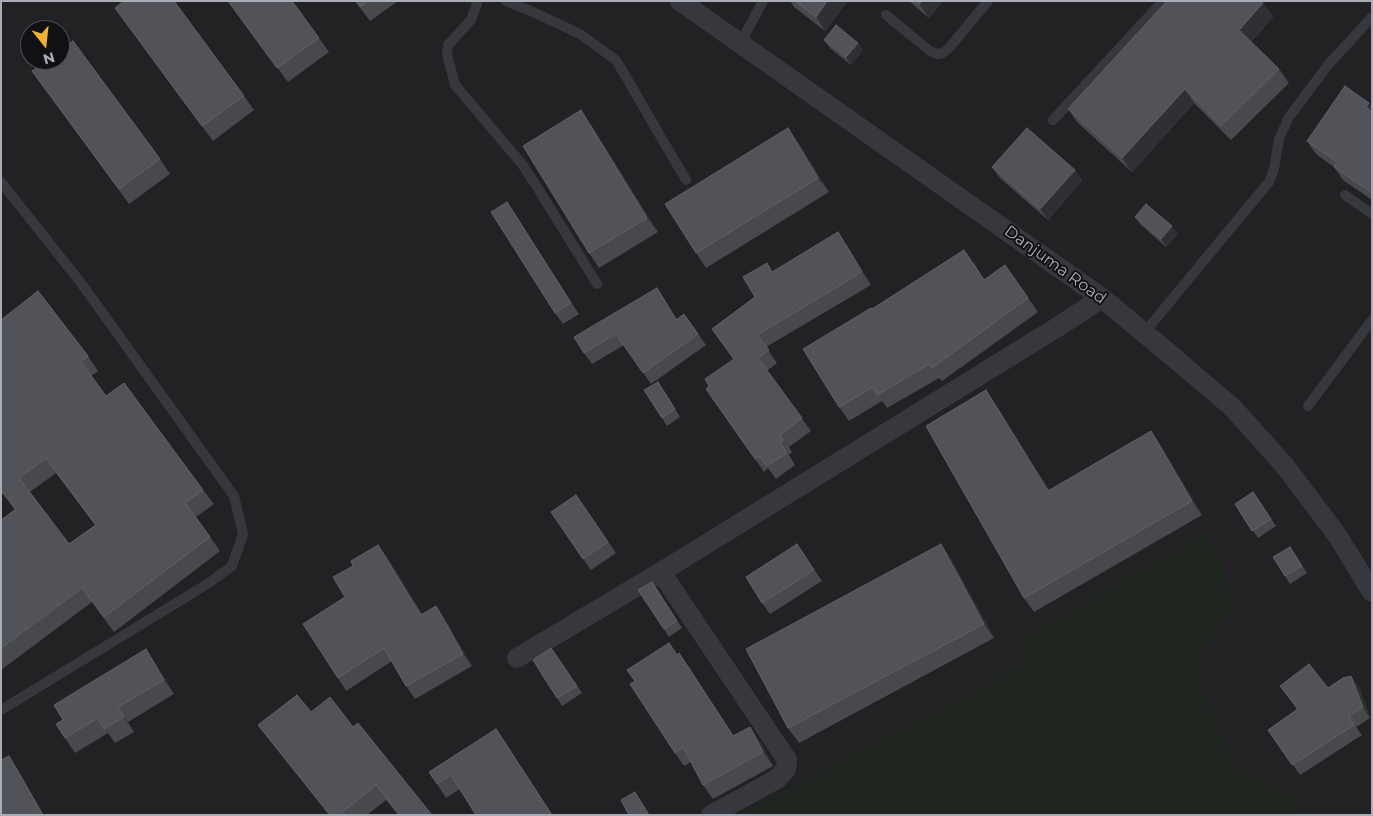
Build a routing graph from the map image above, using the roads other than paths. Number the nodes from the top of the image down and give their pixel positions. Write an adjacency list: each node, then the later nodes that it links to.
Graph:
1 (478, 1): 15 (lane)
2 (506, 1): 11 (lane)
3 (680, 1): 9 (street, Danjuma Road)
4 (763, 1): 9 (lane)
5 (988, 1): 7 (lane)
6 (1163, 1): 10 (lane)
7 (886, 15)
8 (1372, 17): 18 (lane)
9 (740, 44): 16 (street, Danjuma Road)
10 (1052, 120)
11 (686, 180)
12 (1, 182): 23 (lane)
13 (1345, 195): 14 (lane)
14 (1372, 214)
15 (597, 284)
16 (1102, 298): 18 (street, Danjuma Road); 20 (street)
17 (1372, 320): 19 (lane)
18 (1144, 333): 21 (street, Danjuma Road)
19 (1308, 406)
20 (661, 572): 22 (street); 24 (street)
21 (1372, 592)
22 (517, 658)
23 (1, 710)
24 (711, 815)

